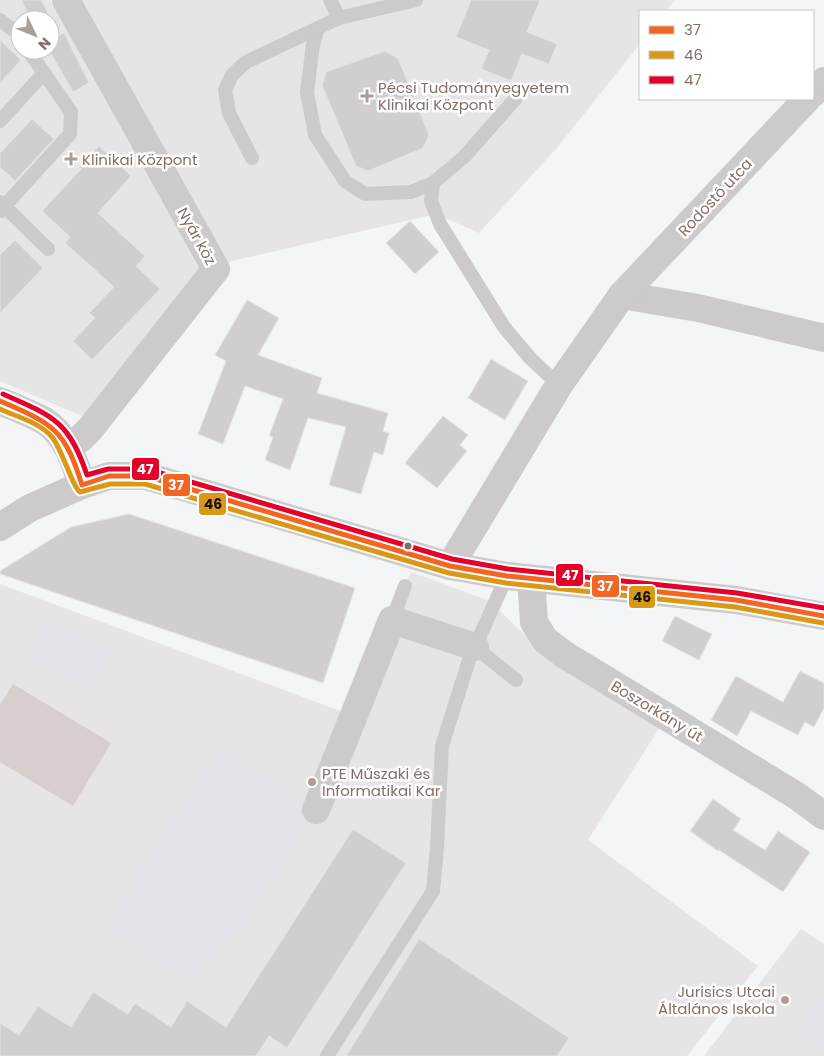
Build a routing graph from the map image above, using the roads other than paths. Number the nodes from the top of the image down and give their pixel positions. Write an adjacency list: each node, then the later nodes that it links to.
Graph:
1 (66, 0): 23 (street, Nyár köz)
2 (330, 0): 4 (lane)
3 (416, 0): 4 (lane)
4 (339, 18): 7 (lane)
5 (0, 20): 6 (lane)
6 (10, 28)
7 (318, 28): 15 (lane); 16 (lane)
8 (35, 60): 9 (lane)
9 (44, 73): 14 (lane); 17 (lane)
10 (824, 81): 11 (street)
11 (814, 92)
12 (516, 98): 16 (lane)
13 (806, 100): 19 (street, Rodostó utca)
14 (0, 121)
15 (252, 158)
16 (433, 183): 21 (lane)
17 (1, 207): 18 (lane)
18 (48, 249)
19 (622, 295): 20 (street); 21 (street, Rodostó utca)
20 (824, 338)
21 (559, 385): 26 (street, Rodostó utca)
22 (0, 401): 23 (street)
23 (67, 445): 24 (street)
24 (82, 485): 25 (street); 26 (street)
25 (0, 527)
26 (450, 566): 27 (street)
27 (519, 577): 29 (street); 31 (lane); 34 (street, Boszorkány út)
28 (405, 586): 30 (lane)
29 (824, 616)
30 (392, 620): 31 (street); 33 (street)
31 (475, 647): 32 (lane); 35 (lane)
32 (516, 680)
33 (316, 810)
34 (824, 816)
35 (327, 1056)

